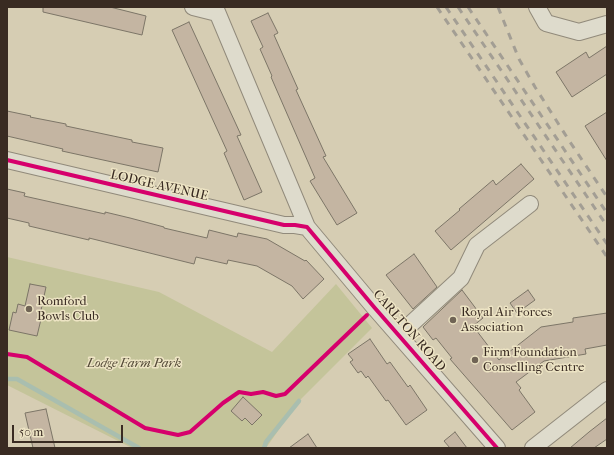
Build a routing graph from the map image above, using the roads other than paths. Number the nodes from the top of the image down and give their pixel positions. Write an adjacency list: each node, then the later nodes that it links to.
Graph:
1 (193, 7): 3 (street)
2 (537, 7): 4 (street)
3 (216, 10): 7 (street, CARLTON ROAD)
4 (607, 24)
5 (7, 160): 7 (street, LODGE AVENUE)
6 (530, 204): 8 (street)
7 (307, 227): 8 (street, CARLTON ROAD)
8 (399, 335): 10 (street, CARLTON ROAD)
9 (607, 390): 11 (street)
10 (497, 448)
11 (533, 448)

